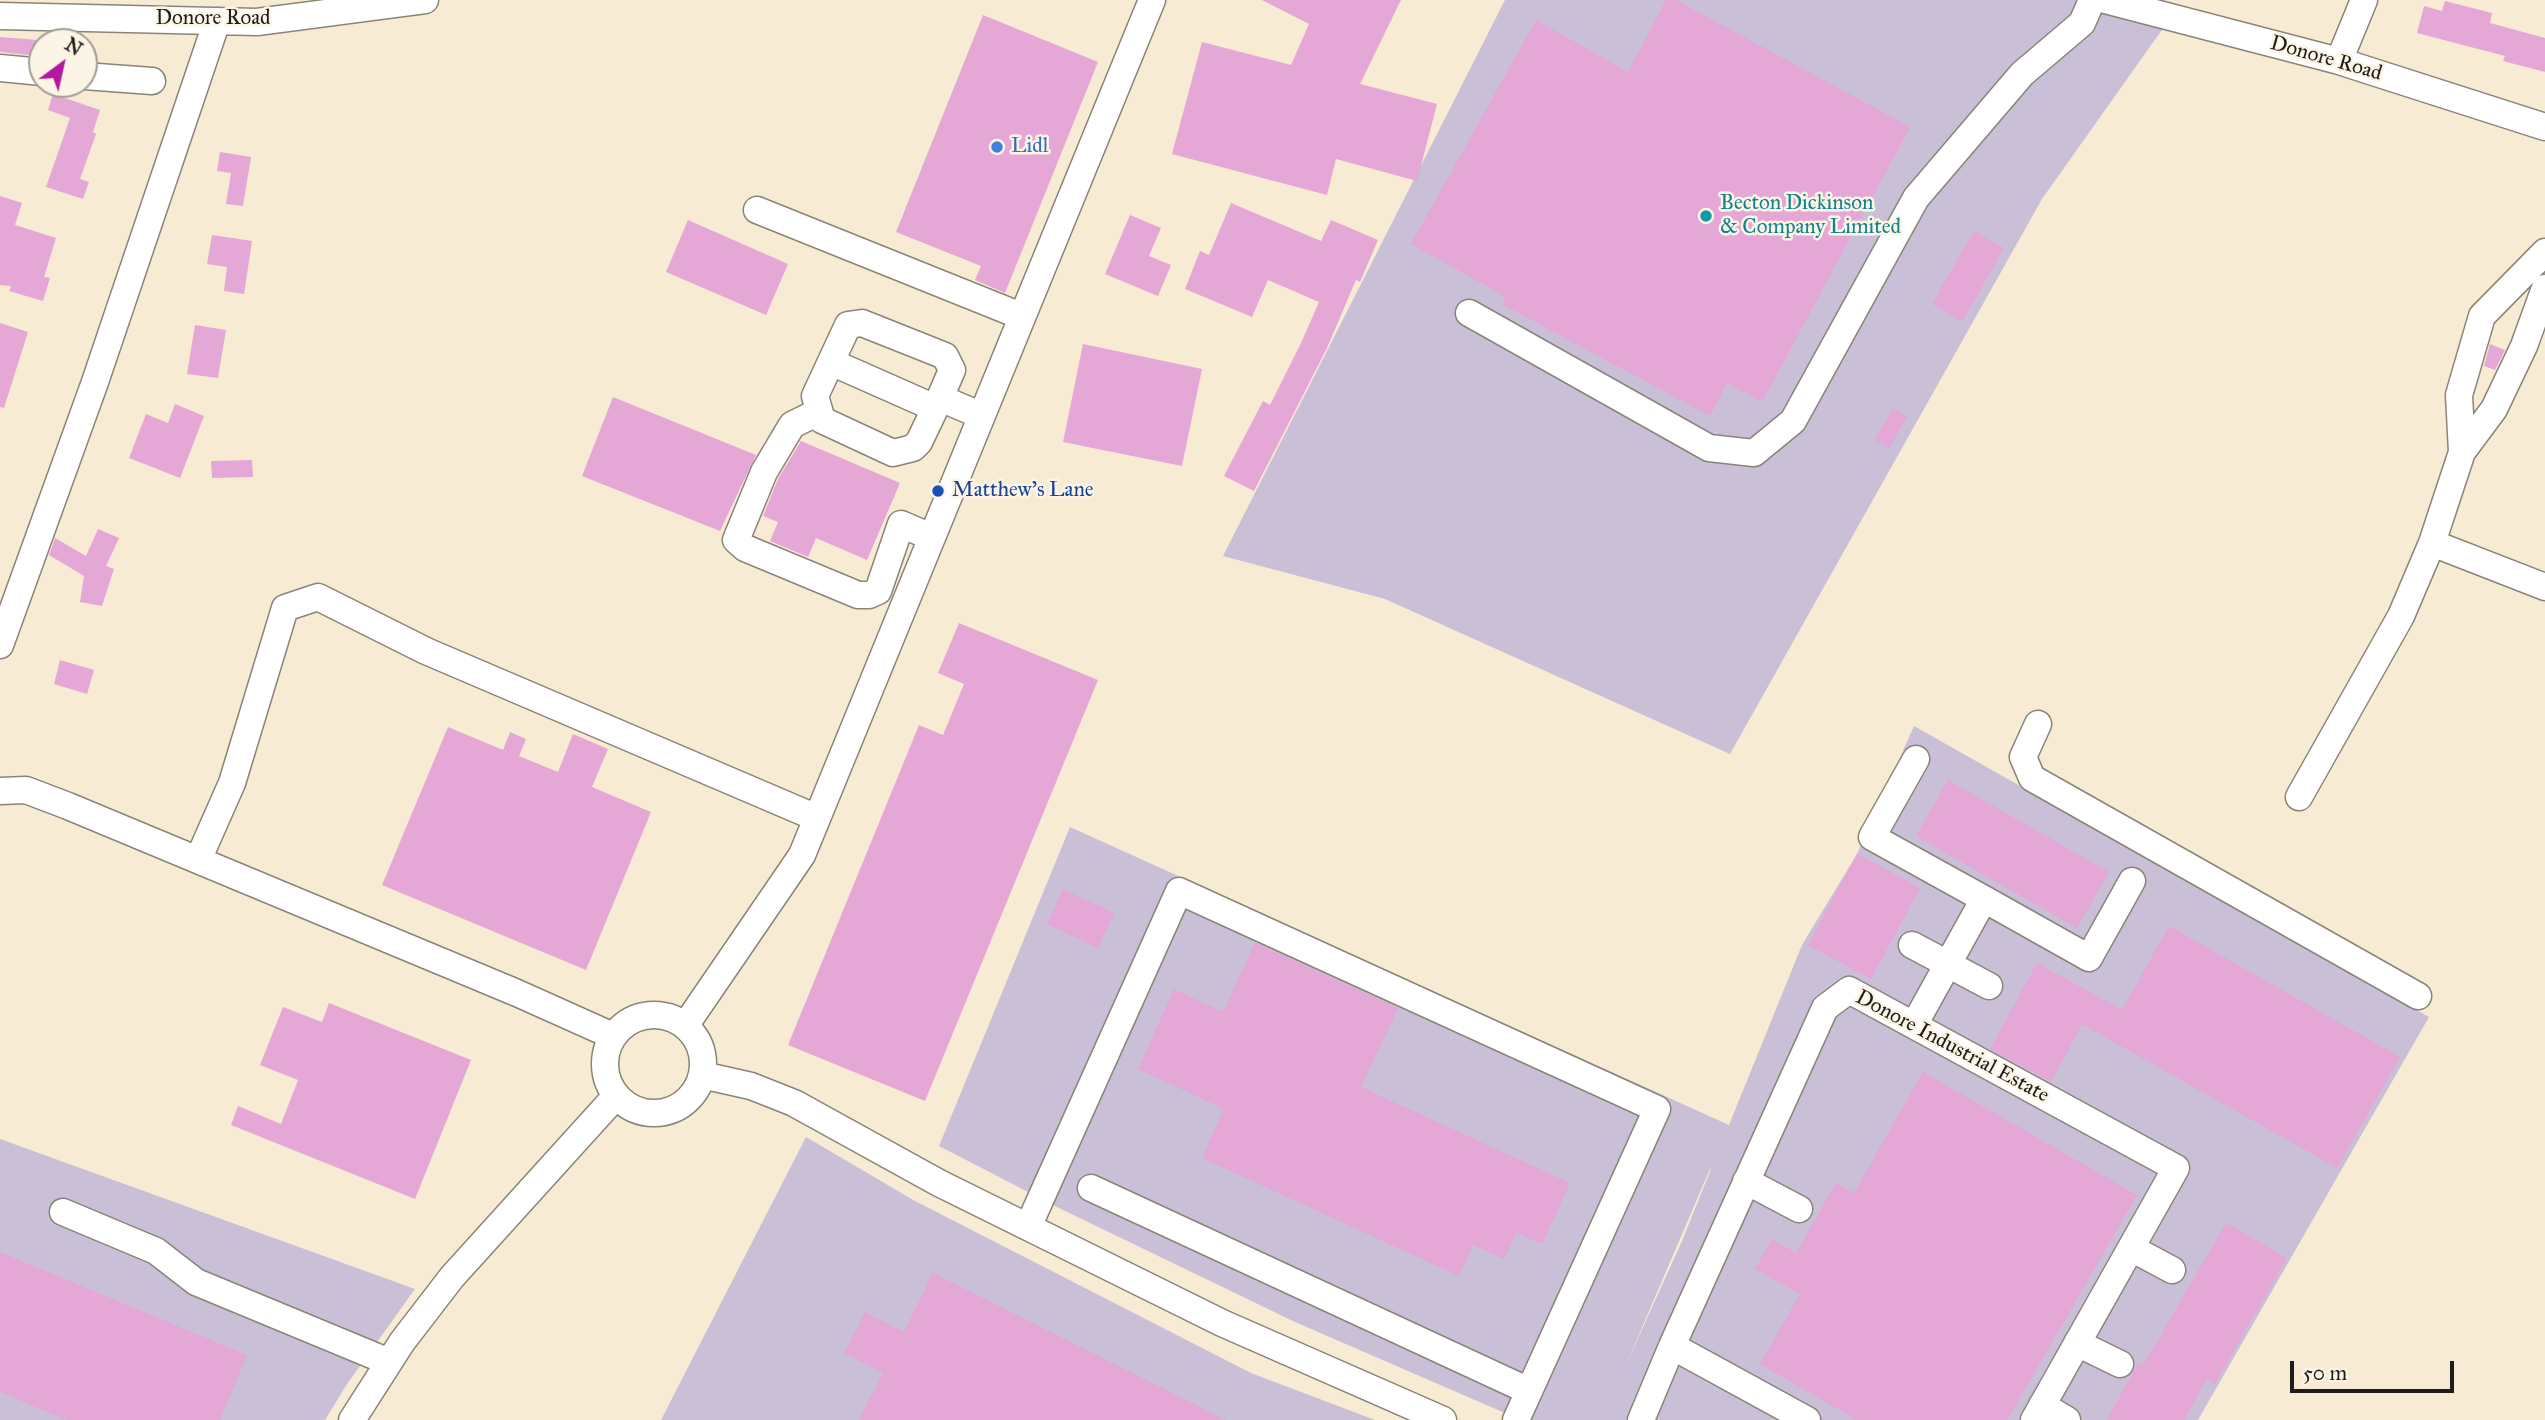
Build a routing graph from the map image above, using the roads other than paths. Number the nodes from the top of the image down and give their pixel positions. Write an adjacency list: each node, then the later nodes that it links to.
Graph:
1 (425, 0): 7 (street, Donore Road)
2 (1152, 0): 20 (street)
3 (2092, 0): 19 (street)
4 (2105, 0): 10 (street, Donore Road)
5 (2364, 0): 10 (street)
6 (38, 9): 8 (street, Donore Road); 9 (street, Donore Road)
7 (261, 11): 9 (street, Donore Road)
8 (0, 16)
9 (217, 21): 29 (street)
10 (2339, 61): 15 (street, Donore Road)
11 (0, 68): 12 (street)
12 (28, 71)
13 (98, 77): 14 (street)
14 (152, 81)
15 (2545, 127)
16 (757, 210): 20 (street)
17 (2545, 252): 25 (street)
18 (2545, 288): 25 (street)
19 (1469, 313)
20 (1021, 316): 24 (street)
21 (831, 362): 22 (street); 22 (street); 23 (street)
22 (938, 403): 23 (street); 24 (street)
23 (818, 412): 26 (street)
24 (980, 415): 26 (street)
25 (2462, 452): 27 (street)
26 (930, 537): 34 (street)
27 (2432, 543): 28 (street); 33 (street)
28 (2545, 587)
29 (0, 645)
30 (2038, 724): 41 (street)
31 (1916, 759): 37 (street)
32 (0, 791): 35 (street)
33 (2299, 797)
34 (817, 818): 35 (street); 43 (street)
35 (198, 860): 44 (street)
36 (2132, 881): 37 (street)
37 (1984, 899): 39 (street)
38 (1912, 946): 39 (street)
39 (1948, 965): 40 (street); 42 (street)
40 (1989, 986)
41 (2418, 996)
42 (1914, 1025): 47 (street, Donore Industrial Estate); 52 (street, Donore Industrial Estate)
43 (685, 1026): 44 (street); 45 (street)
44 (613, 1036): 46 (street)
45 (702, 1075): 46 (street); 51 (street)
46 (616, 1096): 56 (street)
47 (1746, 1181): 49 (street); 55 (street, Donore Industrial Estate)
48 (1090, 1188): 58 (street)
49 (1799, 1209)
50 (63, 1212): 56 (street)
51 (1028, 1227): 58 (street); 61 (street)
52 (2131, 1248): 53 (street); 54 (street, Donore Industrial Estate)
53 (2172, 1270)
54 (2077, 1343): 57 (street); 59 (street, Donore Industrial Estate)
55 (1672, 1346): 63 (street, Donore Industrial Estate); 64 (street)
56 (389, 1362): 60 (street)
57 (2120, 1364)
58 (1529, 1391): 62 (street)
59 (2038, 1412): 65 (street)
60 (352, 1420)
61 (1443, 1420)
62 (1516, 1420)
63 (1641, 1420)
64 (1807, 1420)
65 (2067, 1420)

